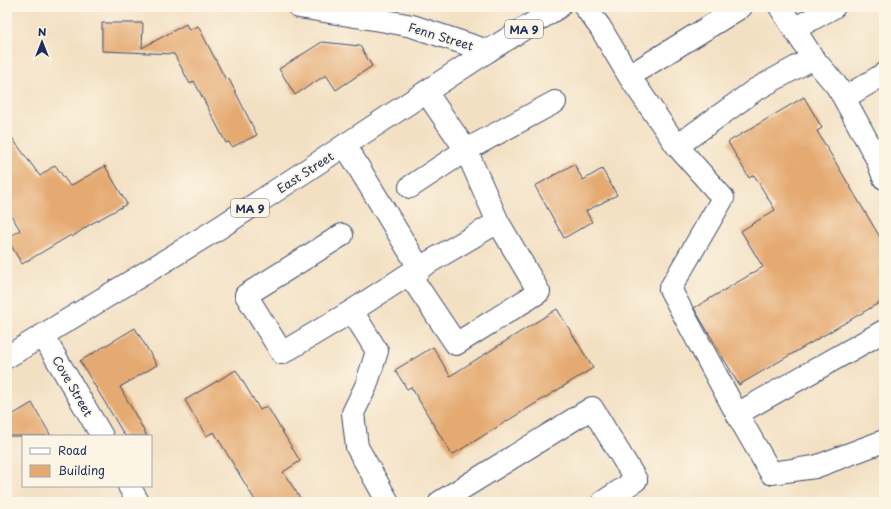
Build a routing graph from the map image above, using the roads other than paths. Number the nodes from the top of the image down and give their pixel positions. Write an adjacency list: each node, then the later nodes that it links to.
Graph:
1 (299, 7): 8 (main road, Fenn Street)
2 (559, 7): 8 (main road, East Street / MA 9)
3 (585, 7): 11 (main road)
4 (741, 7): 11 (main road)
5 (780, 7): 7 (main road)
6 (834, 7): 7 (main road)
7 (794, 29): 9 (main road)
8 (488, 51): 12 (main road, East Street / MA 9)
9 (813, 58): 13 (main road); 16 (main road)
10 (884, 74): 13 (main road)
11 (629, 76): 16 (main road)
12 (426, 92): 15 (main road, East Street / MA 9); 17 (main road)
13 (844, 98): 18 (main road)
14 (555, 102): 17 (main road)
15 (345, 145): 22 (main road); 25 (main road, East Street / MA 9)
16 (677, 146): 27 (main road)
17 (466, 150): 19 (main road); 20 (main road)
18 (882, 164)
19 (410, 187)
20 (498, 222): 22 (main road); 22 (main road)
21 (342, 235): 23 (main road)
22 (415, 272): 23 (main road)
23 (352, 311): 32 (main road)
24 (884, 331): 27 (main road)
25 (43, 336): 26 (main road, East Street / MA 9); 28 (main road, Cove Street)
26 (7, 357)
27 (737, 414): 29 (main road)
28 (101, 435)
29 (884, 441)
30 (130, 487): 31 (main road)
31 (138, 502)
32 (388, 502)
33 (440, 502): 34 (main road)
34 (603, 502)

